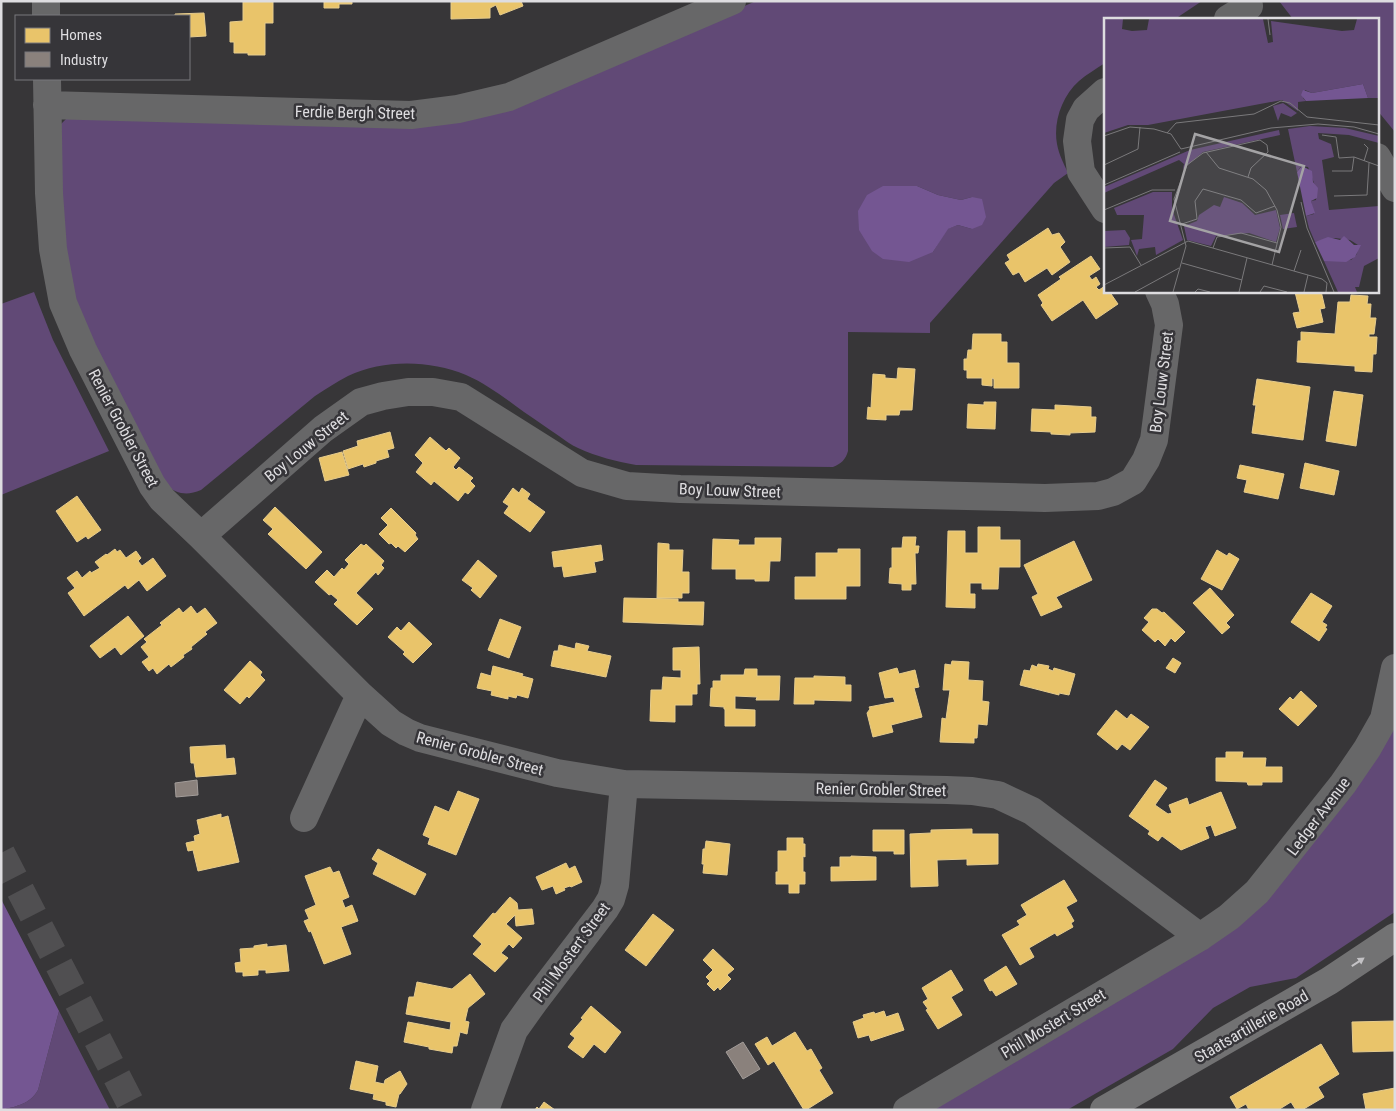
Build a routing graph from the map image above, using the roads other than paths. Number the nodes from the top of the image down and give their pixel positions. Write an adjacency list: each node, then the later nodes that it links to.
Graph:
1 (46, 1): 3 (street)
2 (732, 1): 4 (street, Ferdie Bergh Street)
3 (46, 15)
4 (47, 92): 10 (street, Renier Grobler Street)
5 (1104, 93): 8 (street)
6 (1378, 159): 7 (street)
7 (1395, 188)
8 (1104, 207)
9 (1159, 292): 10 (street, Boy Louw Street)
10 (201, 536): 12 (street, Renier Grobler Street)
11 (1395, 668): 15 (street, Ledger Avenue)
12 (360, 695): 13 (street, Renier Grobler Street); 14 (street)
13 (624, 784): 15 (street, Renier Grobler Street); 18 (street, Phil Mostert Street)
14 (304, 818)
15 (1200, 937): 19 (street, Phil Mostert Street)
16 (1395, 937): 20 (street, Staatsartillerie Road, one-way to 16)
17 (1395, 960): 21 (street, Staatsartillerie Road)
18 (485, 1110)
19 (907, 1110)
20 (1104, 1110)
21 (1127, 1110)

